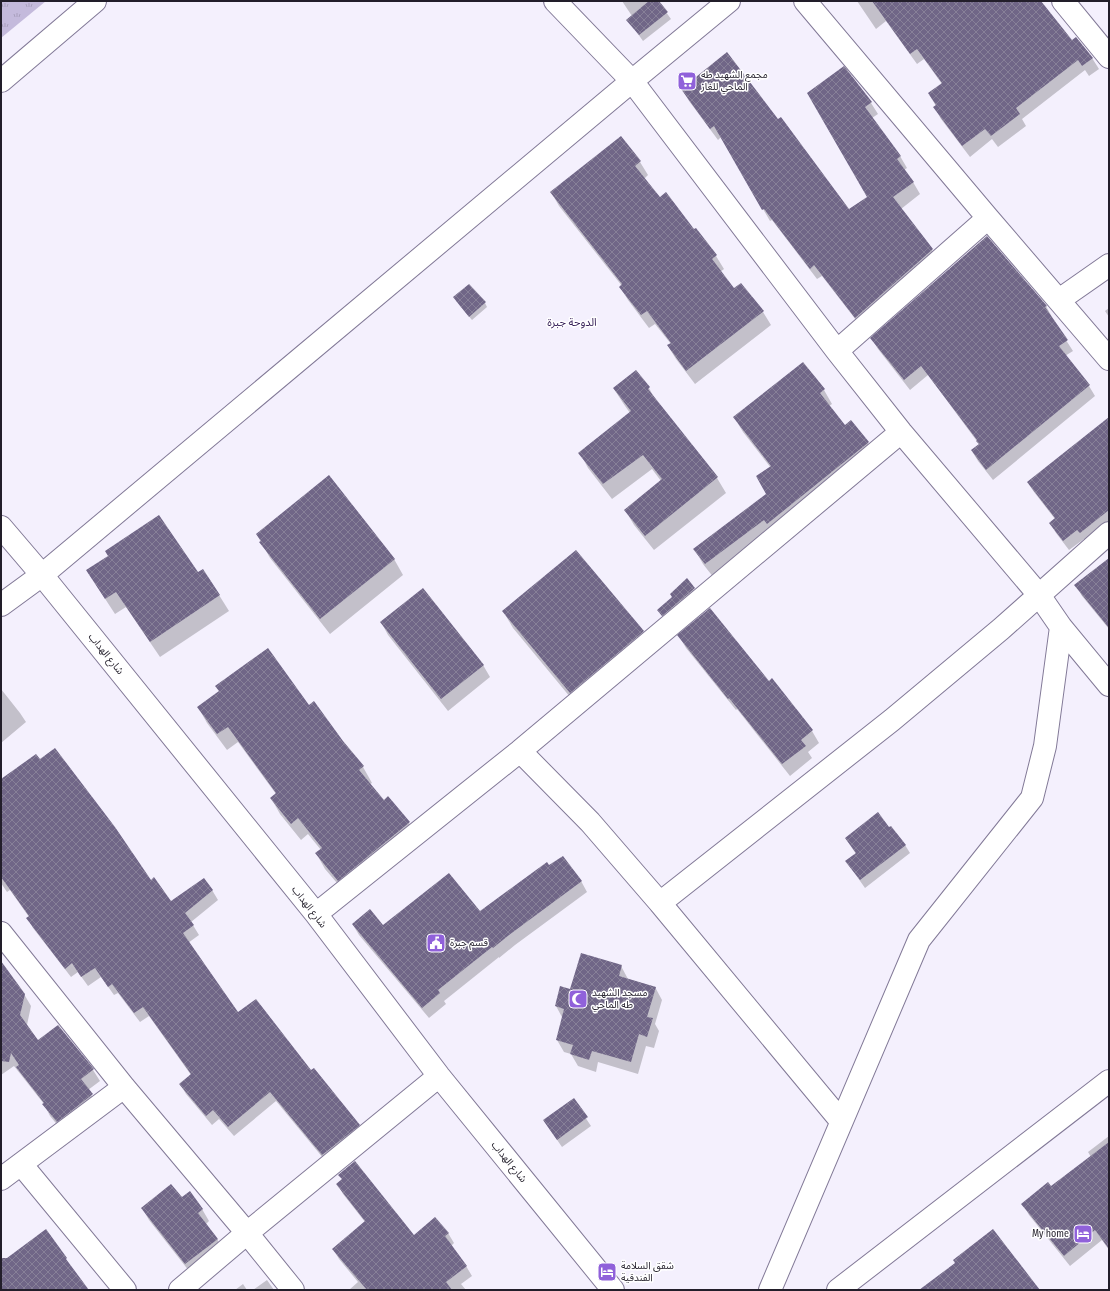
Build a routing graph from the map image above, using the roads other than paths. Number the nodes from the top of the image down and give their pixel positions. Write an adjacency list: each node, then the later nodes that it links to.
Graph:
1 (95, 1): 7 (street)
2 (555, 1): 8 (street)
3 (729, 1): 8 (street)
4 (805, 1): 9 (street)
5 (1063, 1): 6 (street)
6 (1109, 57)
7 (1, 81)
8 (632, 81): 12 (street); 17 (street)
9 (988, 218): 11 (street); 12 (street)
10 (1109, 265): 11 (street)
11 (1059, 300): 13 (street)
12 (836, 351): 14 (street)
13 (1109, 359)
14 (900, 432): 18 (street); 22 (street)
15 (1, 527): 17 (street, شارع الهداب)
16 (1109, 533): 18 (street)
17 (42, 575): 19 (street); 24 (street, شارع الهداب)
18 (1039, 595): 20 (street); 23 (street)
19 (1, 605)
20 (1061, 627): 21 (street); 29 (street)
21 (1109, 685)
22 (520, 751): 23 (street); 24 (street)
23 (660, 903): 29 (street)
24 (316, 914): 26 (street, شارع الهداب)
25 (1, 933): 28 (street)
26 (440, 1076): 32 (street); 37 (street, شارع الهداب)
27 (1109, 1081): 33 (street)
28 (124, 1086): 30 (street); 32 (street)
29 (842, 1121): 38 (street)
30 (20, 1164): 31 (street); 34 (street)
31 (1, 1179)
32 (247, 1233): 35 (street); 36 (street)
33 (844, 1288)
34 (125, 1290)
35 (180, 1290)
36 (293, 1290)
37 (613, 1290)
38 (770, 1290)

